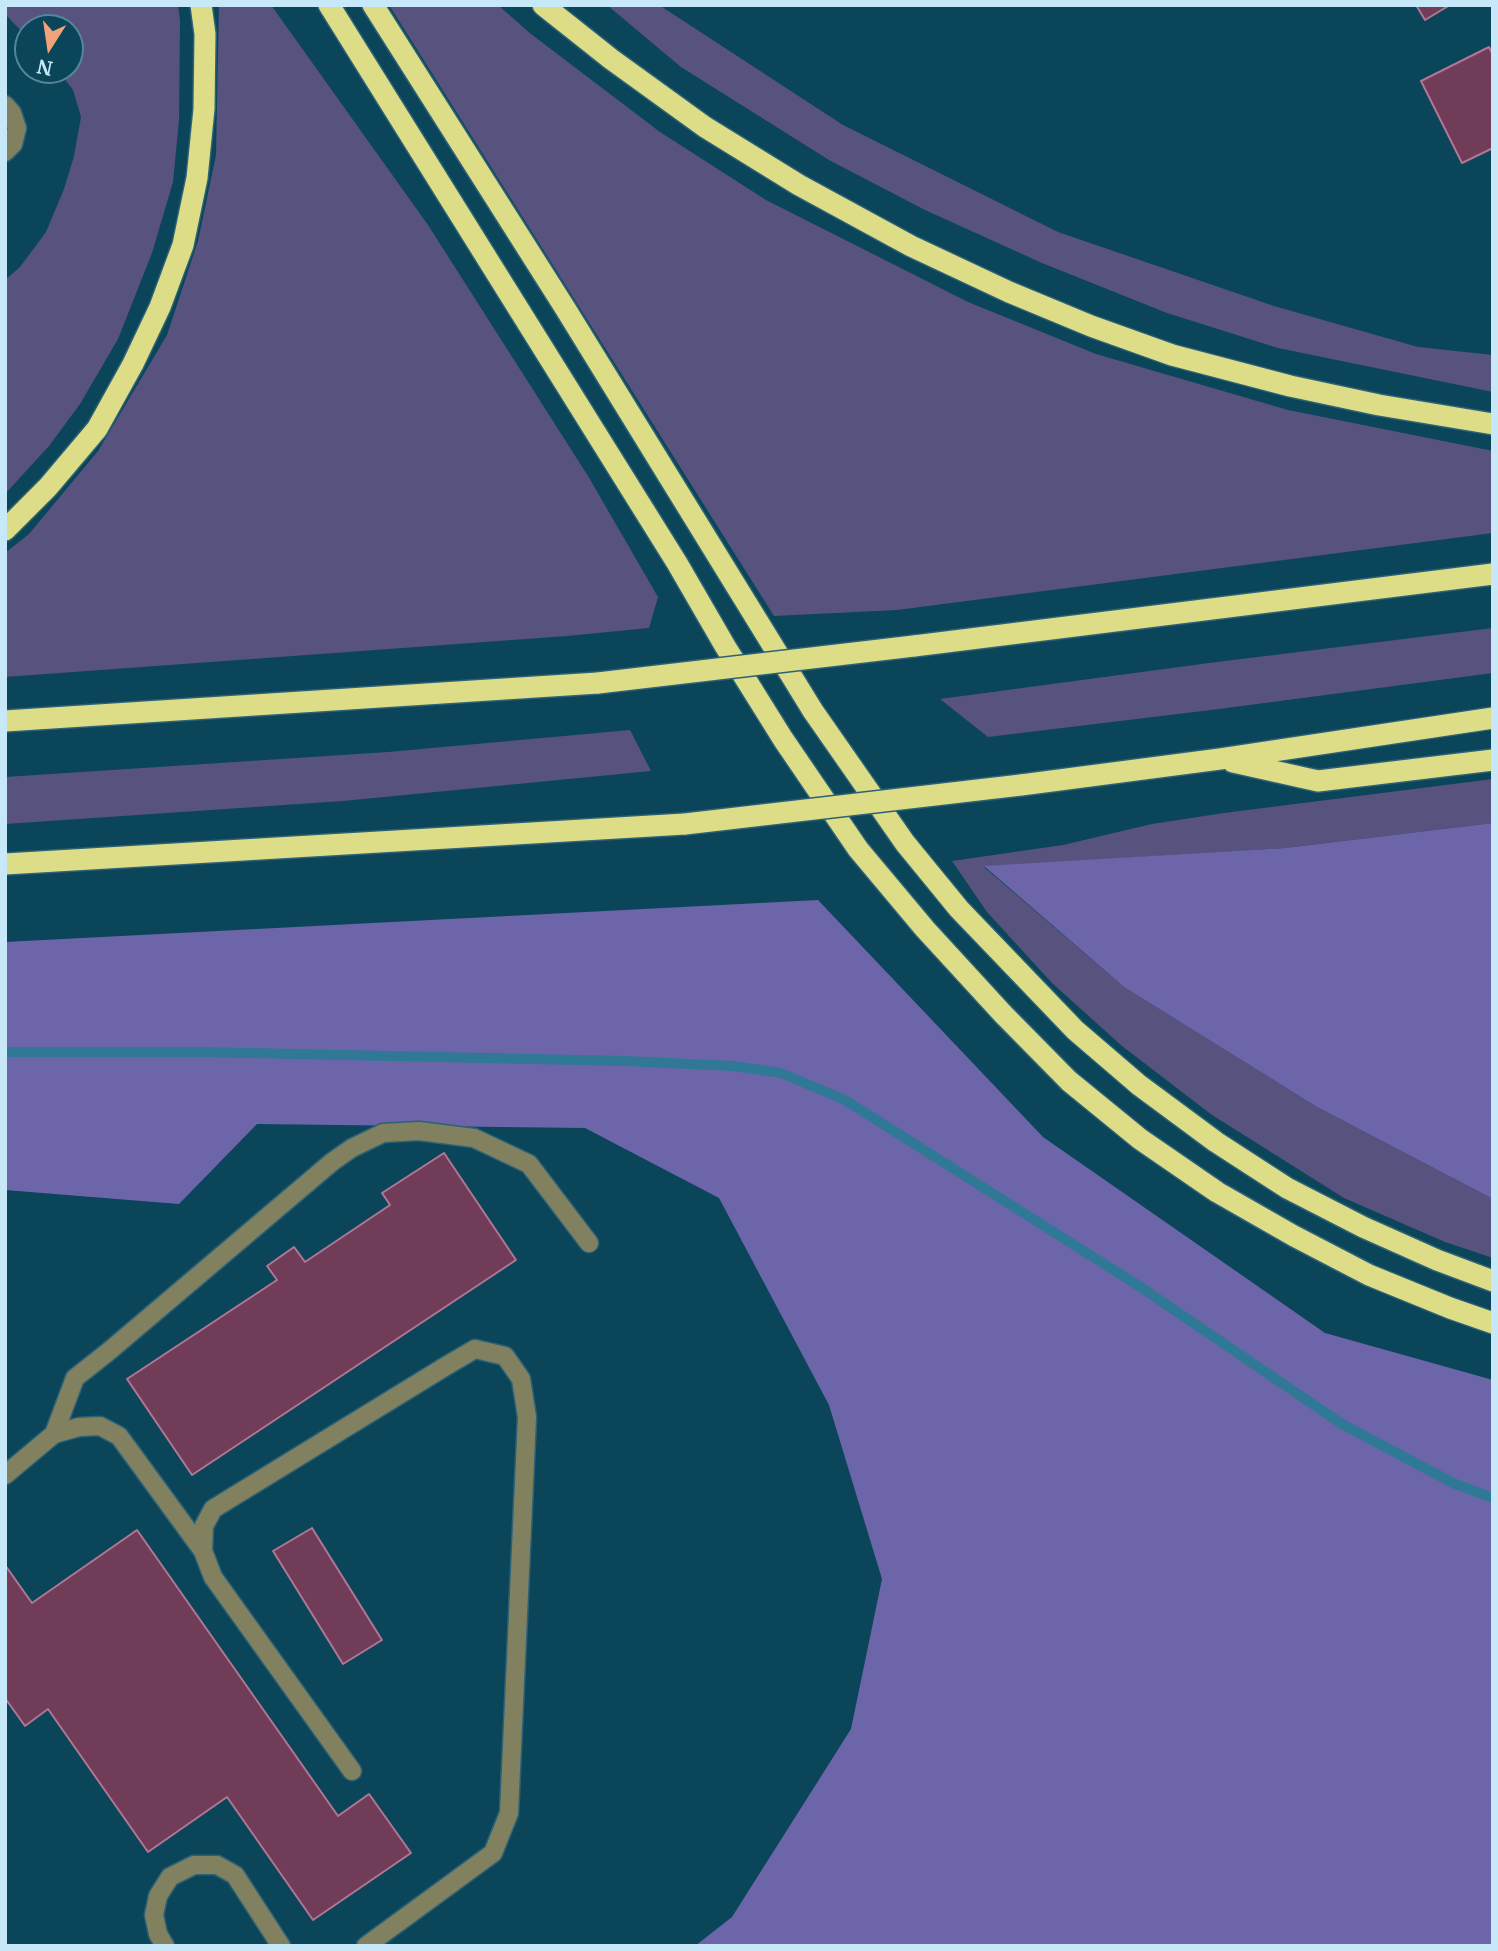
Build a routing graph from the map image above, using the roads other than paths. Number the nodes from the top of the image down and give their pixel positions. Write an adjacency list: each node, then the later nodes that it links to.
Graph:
1 (201, 5): 8 (highway)
2 (329, 5): 17 (highway)
3 (373, 5): 16 (highway)
4 (543, 5): 7 (highway)
5 (5, 105): 6 (lane)
6 (5, 152)
7 (1493, 425)
8 (5, 530)
9 (1493, 574): 11 (highway, bridge)
10 (1493, 718): 12 (highway)
11 (5, 721)
12 (1220, 759): 13 (highway); 14 (highway, bridge)
13 (1493, 760)
14 (5, 864)
15 (589, 1243): 18 (lane)
16 (1493, 1281)
17 (1493, 1322)
18 (54, 1434): 19 (lane); 20 (lane)
19 (5, 1475)
20 (203, 1551): 21 (lane); 24 (lane)
21 (352, 1771)
22 (166, 1946): 23 (lane)
23 (281, 1946)
24 (366, 1946)

